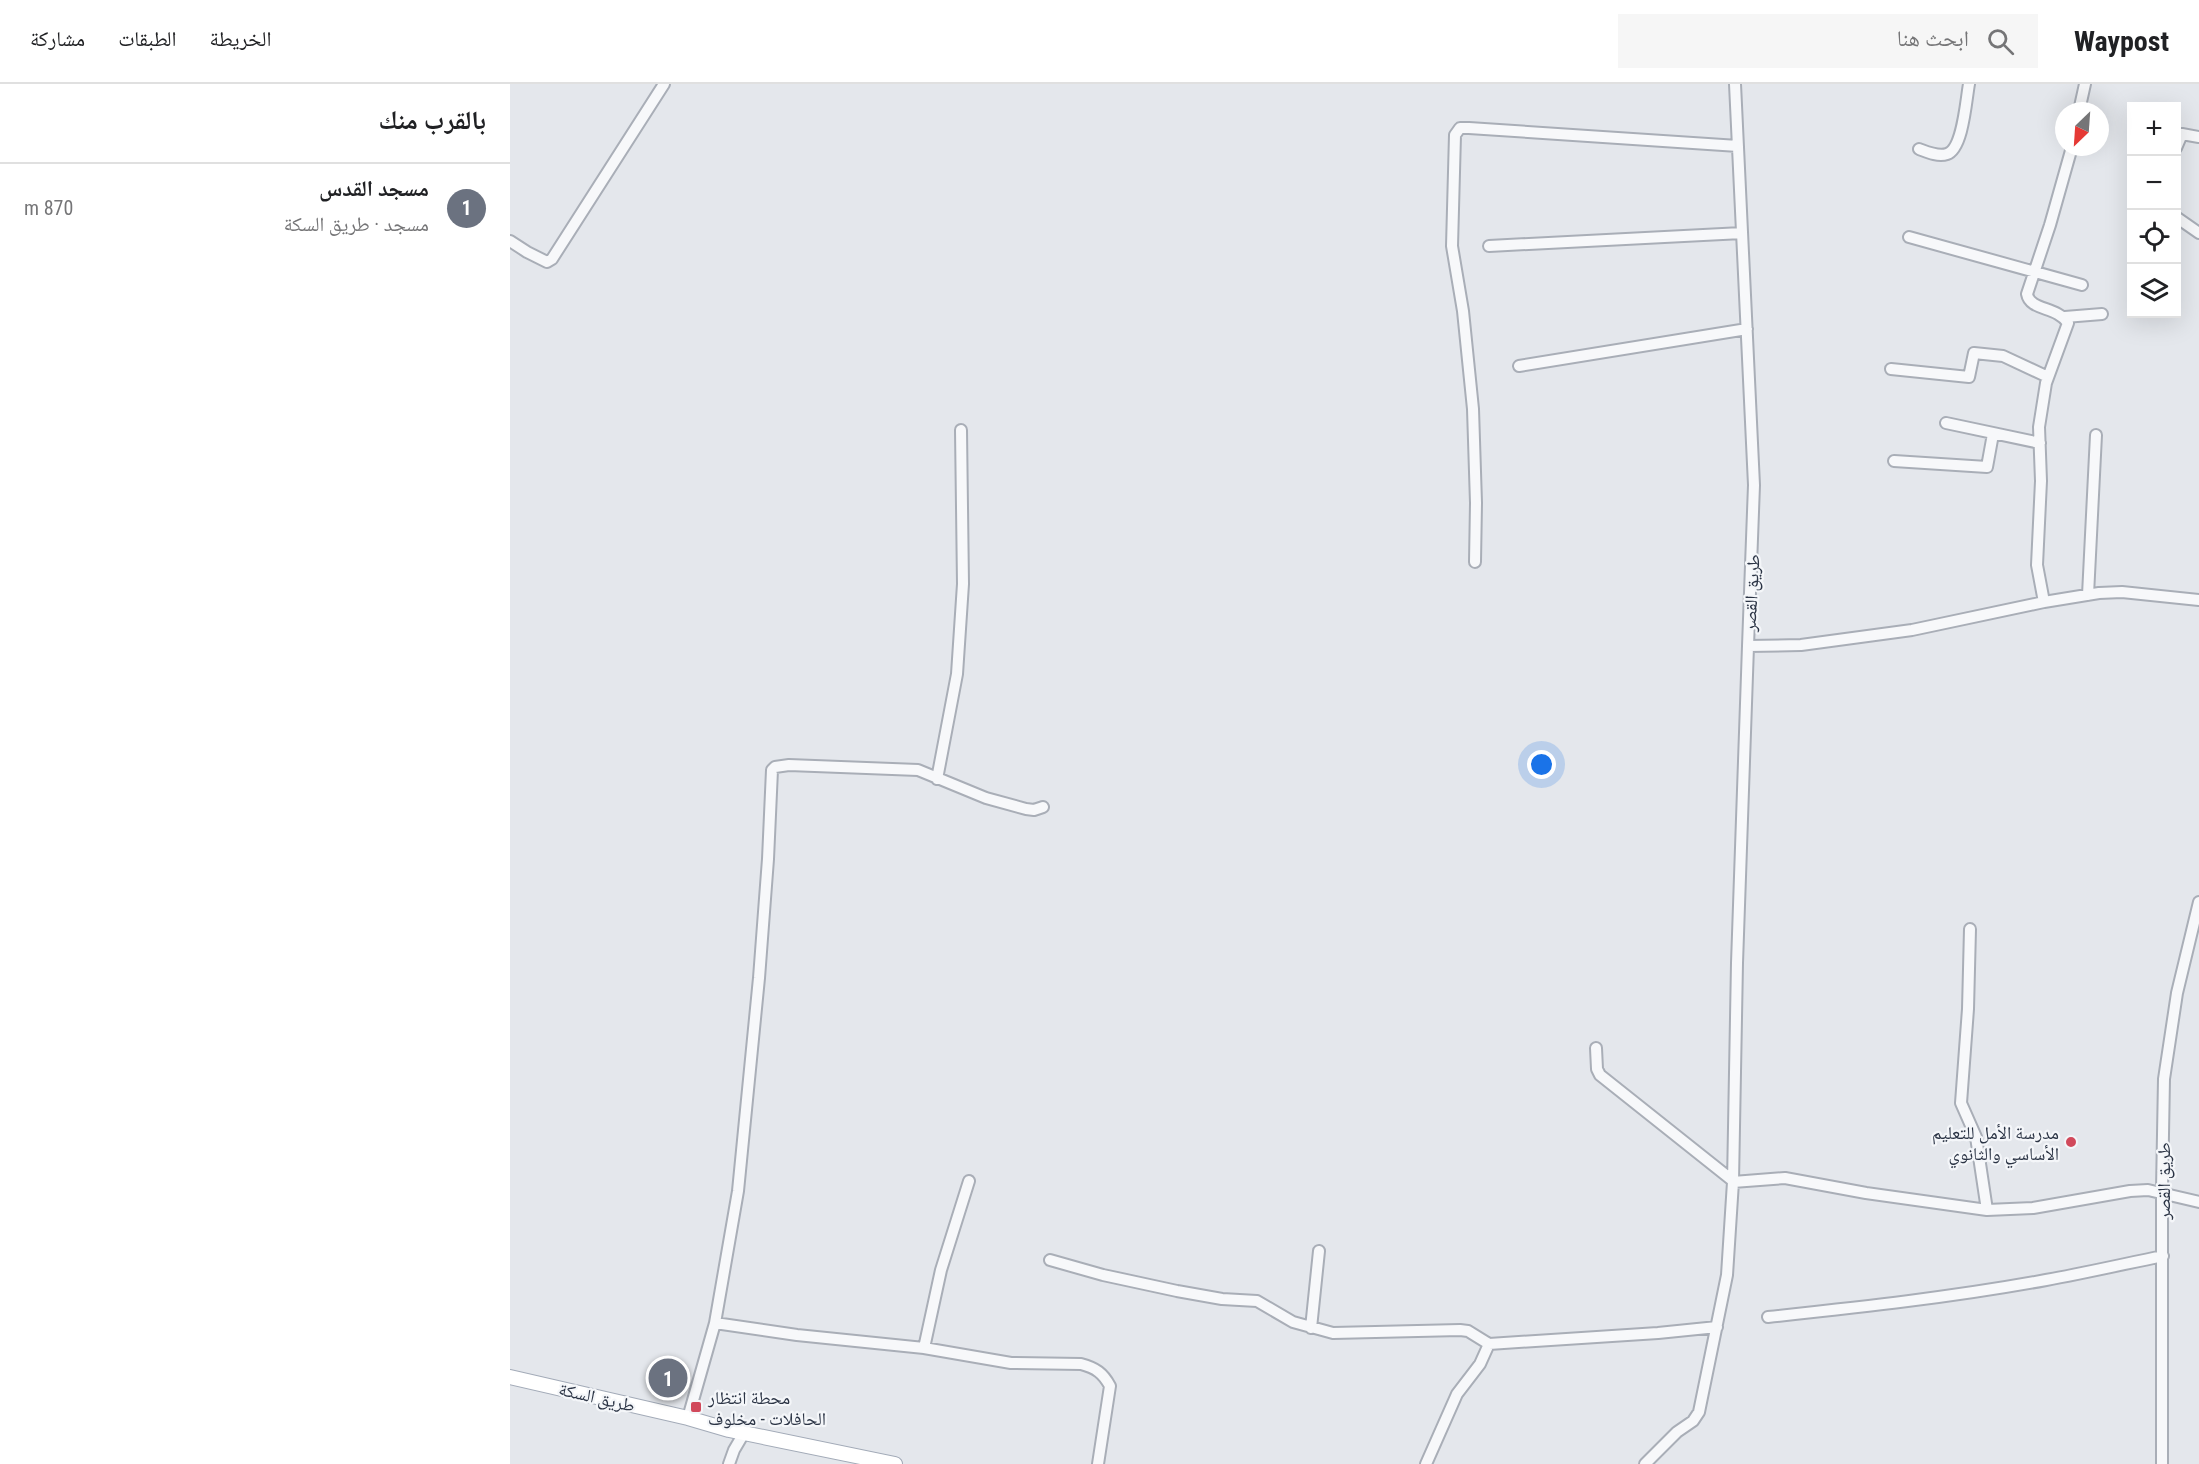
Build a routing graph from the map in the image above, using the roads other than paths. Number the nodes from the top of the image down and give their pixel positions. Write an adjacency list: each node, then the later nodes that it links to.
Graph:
1 (664, 84): 15 (street)
2 (1735, 84): 8 (street, طريق القصر)
3 (1969, 84): 9 (street)
4 (2085, 84): 5 (street)
5 (2081, 102)
6 (2181, 136): 7 (street)
7 (2199, 137)
8 (1738, 146): 12 (street, طريق القصر); 31 (street)
9 (1919, 149)
10 (2070, 156): 17 (street)
11 (2181, 220): 13 (street)
12 (1742, 232): 16 (street); 21 (street, طريق القصر)
13 (2199, 233)
14 (1909, 237): 17 (street)
15 (510, 241)
16 (1489, 246)
17 (2034, 272): 18 (street); 20 (street)
18 (2082, 285)
19 (2102, 314): 20 (street)
20 (2065, 317): 24 (street)
21 (1747, 329): 22 (street); 35 (street, طريق القصر)
22 (1519, 366)
23 (1891, 369): 24 (street)
24 (2048, 377): 29 (street)
25 (1946, 423): 27 (street)
26 (961, 430): 36 (street)
27 (1993, 434): 29 (street); 30 (street)
28 (2096, 435): 32 (street)
29 (2040, 442): 34 (street)
30 (1894, 461)
31 (1475, 562)
32 (2088, 595): 33 (street, طريق القصر); 34 (street, طريق القصر)
33 (2199, 600)
34 (2044, 602): 35 (street, طريق القصر)
35 (1748, 646): 42 (street)
36 (938, 778): 37 (street); 50 (street)
37 (1043, 807)
38 (2199, 902): 43 (street, طريق القصر)
39 (1970, 929): 45 (street)
40 (1596, 1048): 42 (street)
41 (969, 1181): 54 (street)
42 (1733, 1181): 45 (street); 52 (street)
43 (2162, 1193): 44 (street); 45 (street); 47 (street, طريق القصر)
44 (2199, 1202)
45 (1987, 1210)
46 (1319, 1251): 51 (street)
47 (2163, 1256): 49 (street); 64 (street, طريق القصر)
48 (1050, 1260): 51 (street)
49 (1768, 1317)
50 (715, 1323): 54 (street); 56 (street)
51 (1311, 1328): 53 (street)
52 (1716, 1328): 53 (street); 63 (street)
53 (1489, 1344): 62 (street)
54 (924, 1348): 61 (street)
55 (510, 1377): 56 (main road, طريق السكة)
56 (688, 1418): 57 (main road, طريق السكة)
57 (729, 1430): 58 (main road, طريق السكة); 59 (street)
58 (744, 1433): 59 (street); 60 (main road, طريق السكة)
59 (731, 1459)
60 (895, 1464)
61 (1098, 1464)
62 (1426, 1464)
63 (1645, 1464)
64 (2162, 1464)

